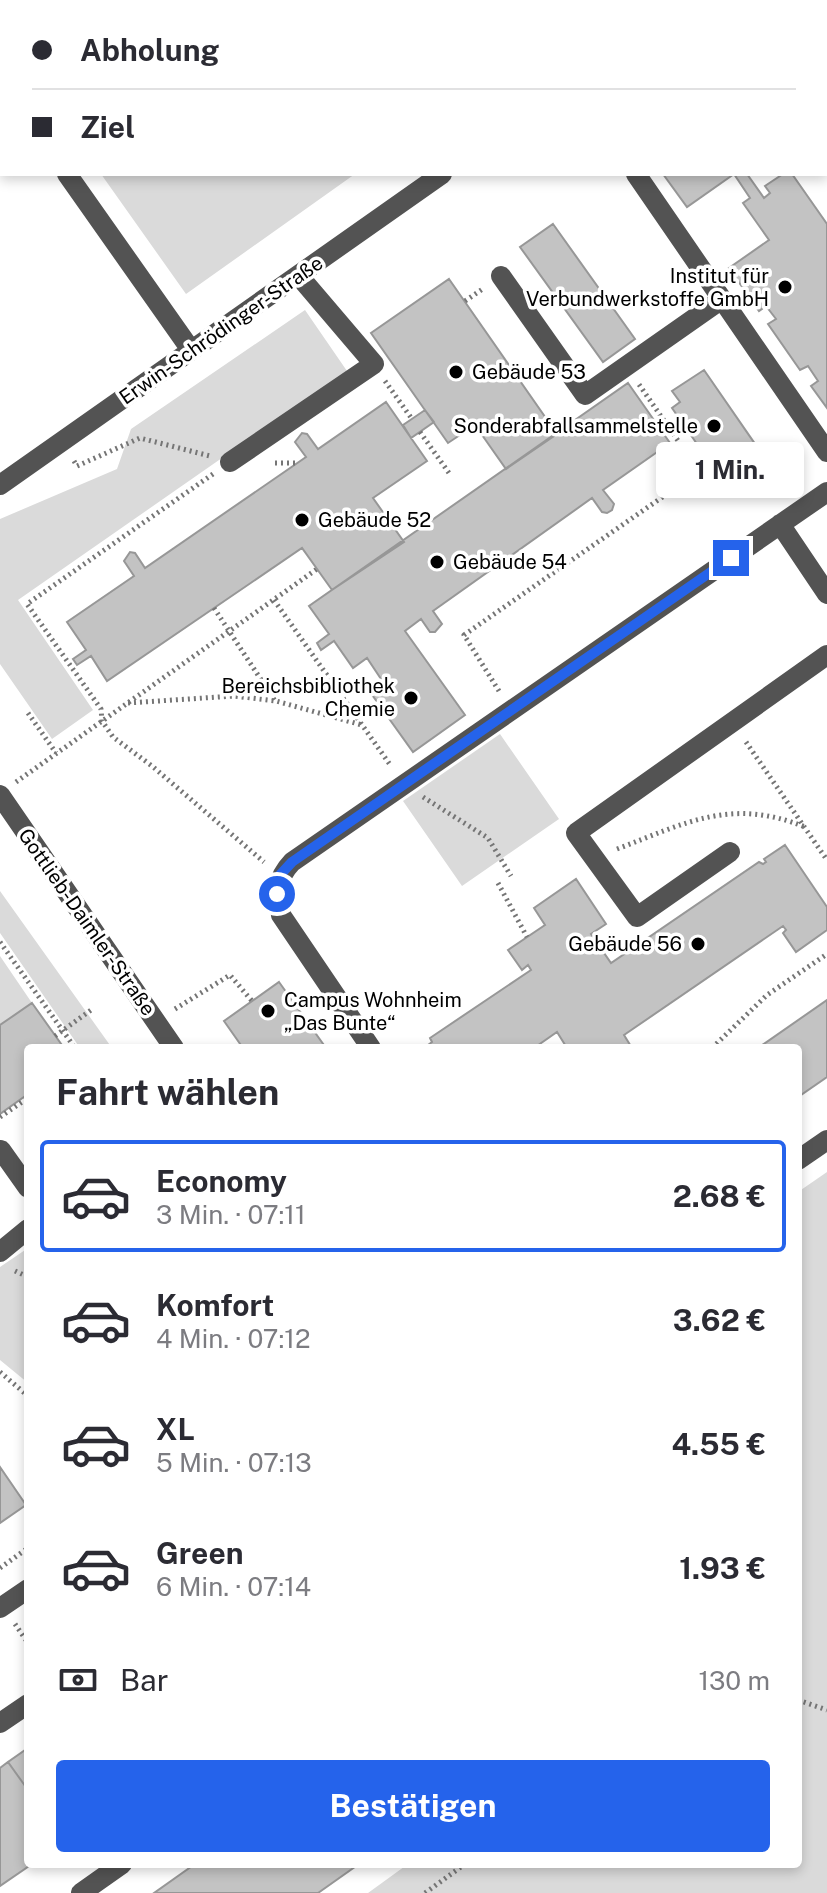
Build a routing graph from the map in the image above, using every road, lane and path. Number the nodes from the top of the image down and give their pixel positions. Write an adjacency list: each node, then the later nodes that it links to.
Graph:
1 (68, 176): 7 (street)
2 (439, 176): 4 (street, Erwin-Schrödinger-Straße)
3 (637, 176): 6 (street)
4 (299, 276): 7 (street, Erwin-Schrödinger-Straße); 8 (street)
5 (501, 276): 9 (street)
6 (722, 299): 9 (street); 12 (street)
7 (191, 350): 17 (street, Erwin-Schrödinger-Straße)
8 (374, 364): 10 (path); 14 (street)
9 (626, 366): 18 (path)
10 (412, 419)
11 (420, 432): 16 (path)
12 (827, 452)
13 (72, 457): 14 (path)
14 (230, 462): 31 (path)
15 (694, 467): 18 (path)
16 (449, 473)
17 (0, 485)
18 (674, 489): 29 (path)
19 (827, 492): 20 (street)
20 (780, 524): 22 (street); 29 (street)
21 (317, 569): 23 (path)
22 (827, 594)
23 (274, 600): 25 (path); 33 (path)
24 (214, 608): 25 (path)
25 (229, 631): 27 (path); 28 (path)
26 (827, 655): 32 (street)
27 (276, 701): 28 (path); 33 (path)
28 (128, 703): 31 (path)
29 (512, 712): 35 (street)
30 (28, 713): 34 (path)
31 (102, 721): 34 (path); 41 (path)
32 (732, 721): 37 (path); 39 (street)
33 (363, 725): 35 (path)
34 (56, 753): 36 (path)
35 (403, 785): 41 (street); 42 (path)
36 (8, 789): 53 (street, Gottlieb-Daimler-Straße)
37 (805, 827): 38 (path); 40 (path)
38 (615, 850)
39 (730, 852)
40 (827, 860)
41 (280, 875): 54 (street)
42 (511, 876)
43 (498, 883): 44 (path)
44 (527, 937)
45 (0, 942): 50 (path)
46 (827, 954): 55 (path)
47 (252, 1001): 49 (path)
48 (91, 1010): 50 (path)
49 (170, 1012)
50 (63, 1031): 51 (path); 52 (path)
51 (55, 1036)
52 (72, 1044)
53 (171, 1044)
54 (368, 1044)
55 (716, 1044)
56 (24, 1101): 57 (path)
57 (0, 1117)
58 (827, 1140): 60 (street)
59 (1, 1150): 61 (street)
60 (802, 1157)
61 (24, 1182)
62 (24, 1232): 63 (street)
63 (0, 1252)
64 (0, 1372): 65 (path)
65 (24, 1393)
66 (24, 1551): 67 (path)
67 (0, 1568)
68 (24, 1592): 69 (street)
69 (0, 1608)
70 (802, 1701): 72 (path)
71 (24, 1707): 73 (street)
72 (827, 1710)
73 (0, 1723)
74 (116, 1868): 76 (street)
75 (459, 1868): 77 (path)
76 (81, 1893)
77 (425, 1893)

